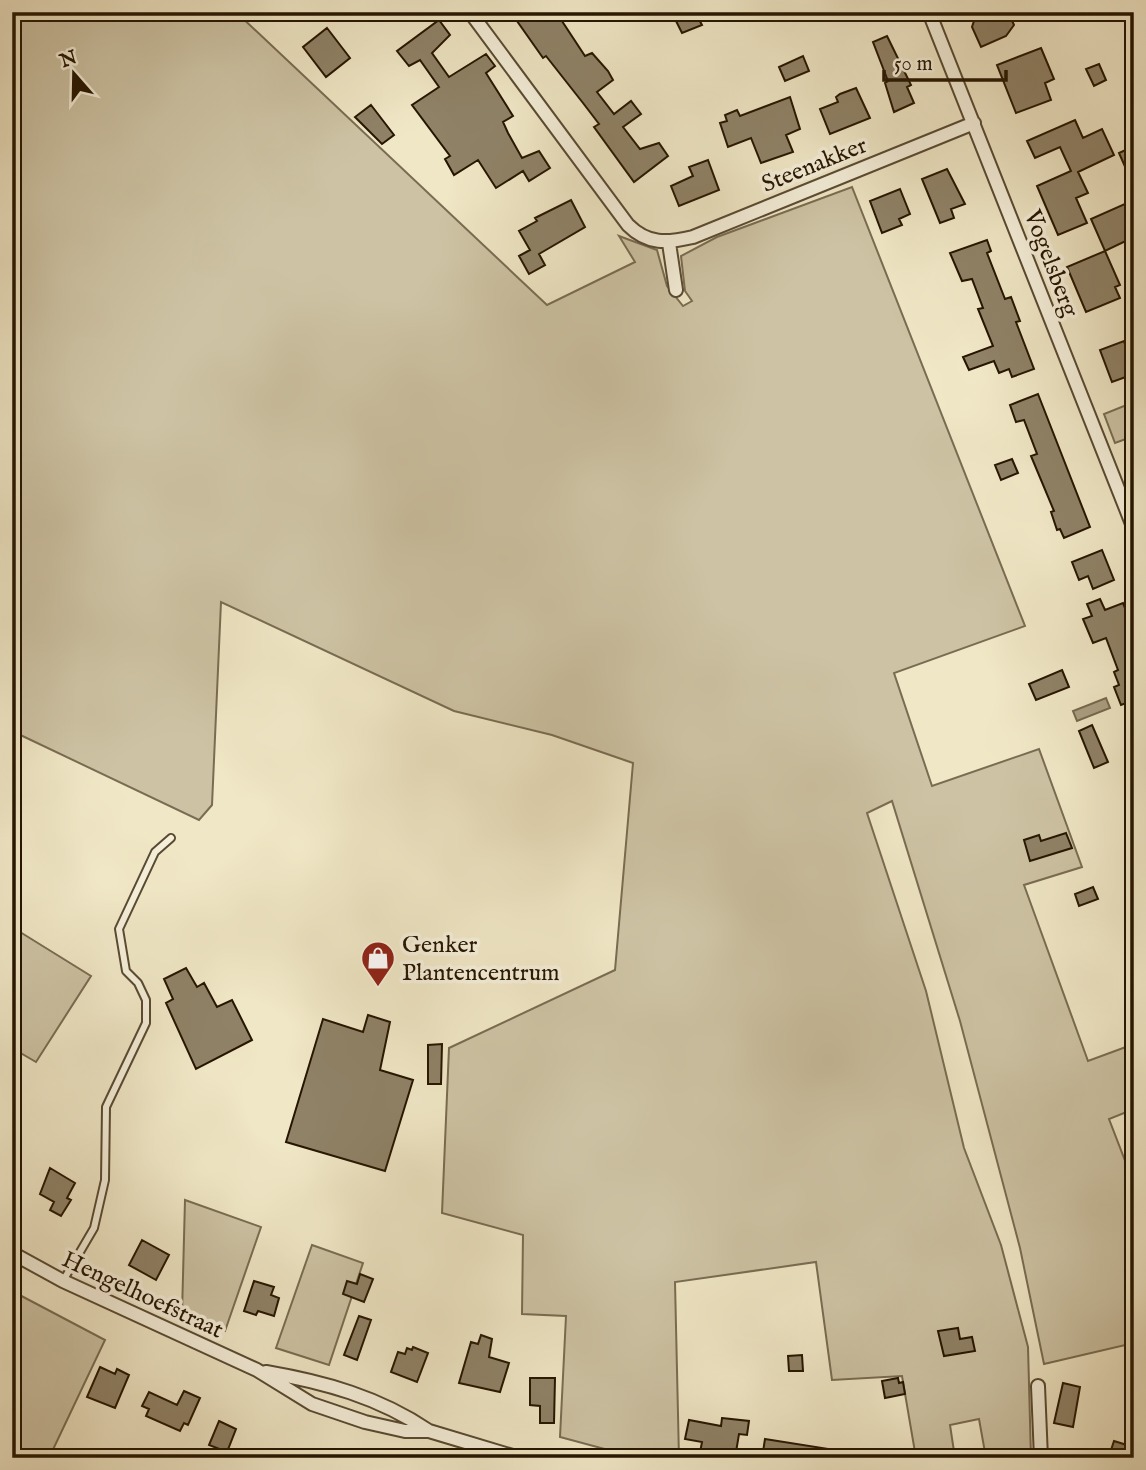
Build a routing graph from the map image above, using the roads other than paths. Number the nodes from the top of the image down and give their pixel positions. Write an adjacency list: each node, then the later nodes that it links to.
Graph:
1 (470, 12): 4 (street)
2 (929, 12): 3 (street, Vogelsberg)
3 (974, 123): 4 (street, Steenakker); 6 (street, Vogelsberg)
4 (669, 243): 5 (street)
5 (676, 290)
6 (1134, 529)
7 (171, 838): 9 (lane)
8 (12, 1253): 9 (street, Hengelhoefstraat)
9 (63, 1281): 10 (street, Hengelhoefstraat)
10 (257, 1370): 12 (street, Hengelhoefstraat); 12 (street, Hengelhoefstraat)
11 (1038, 1386): 14 (street)
12 (429, 1431): 13 (street, Hengelhoefstraat)
13 (519, 1458)
14 (1041, 1458)

